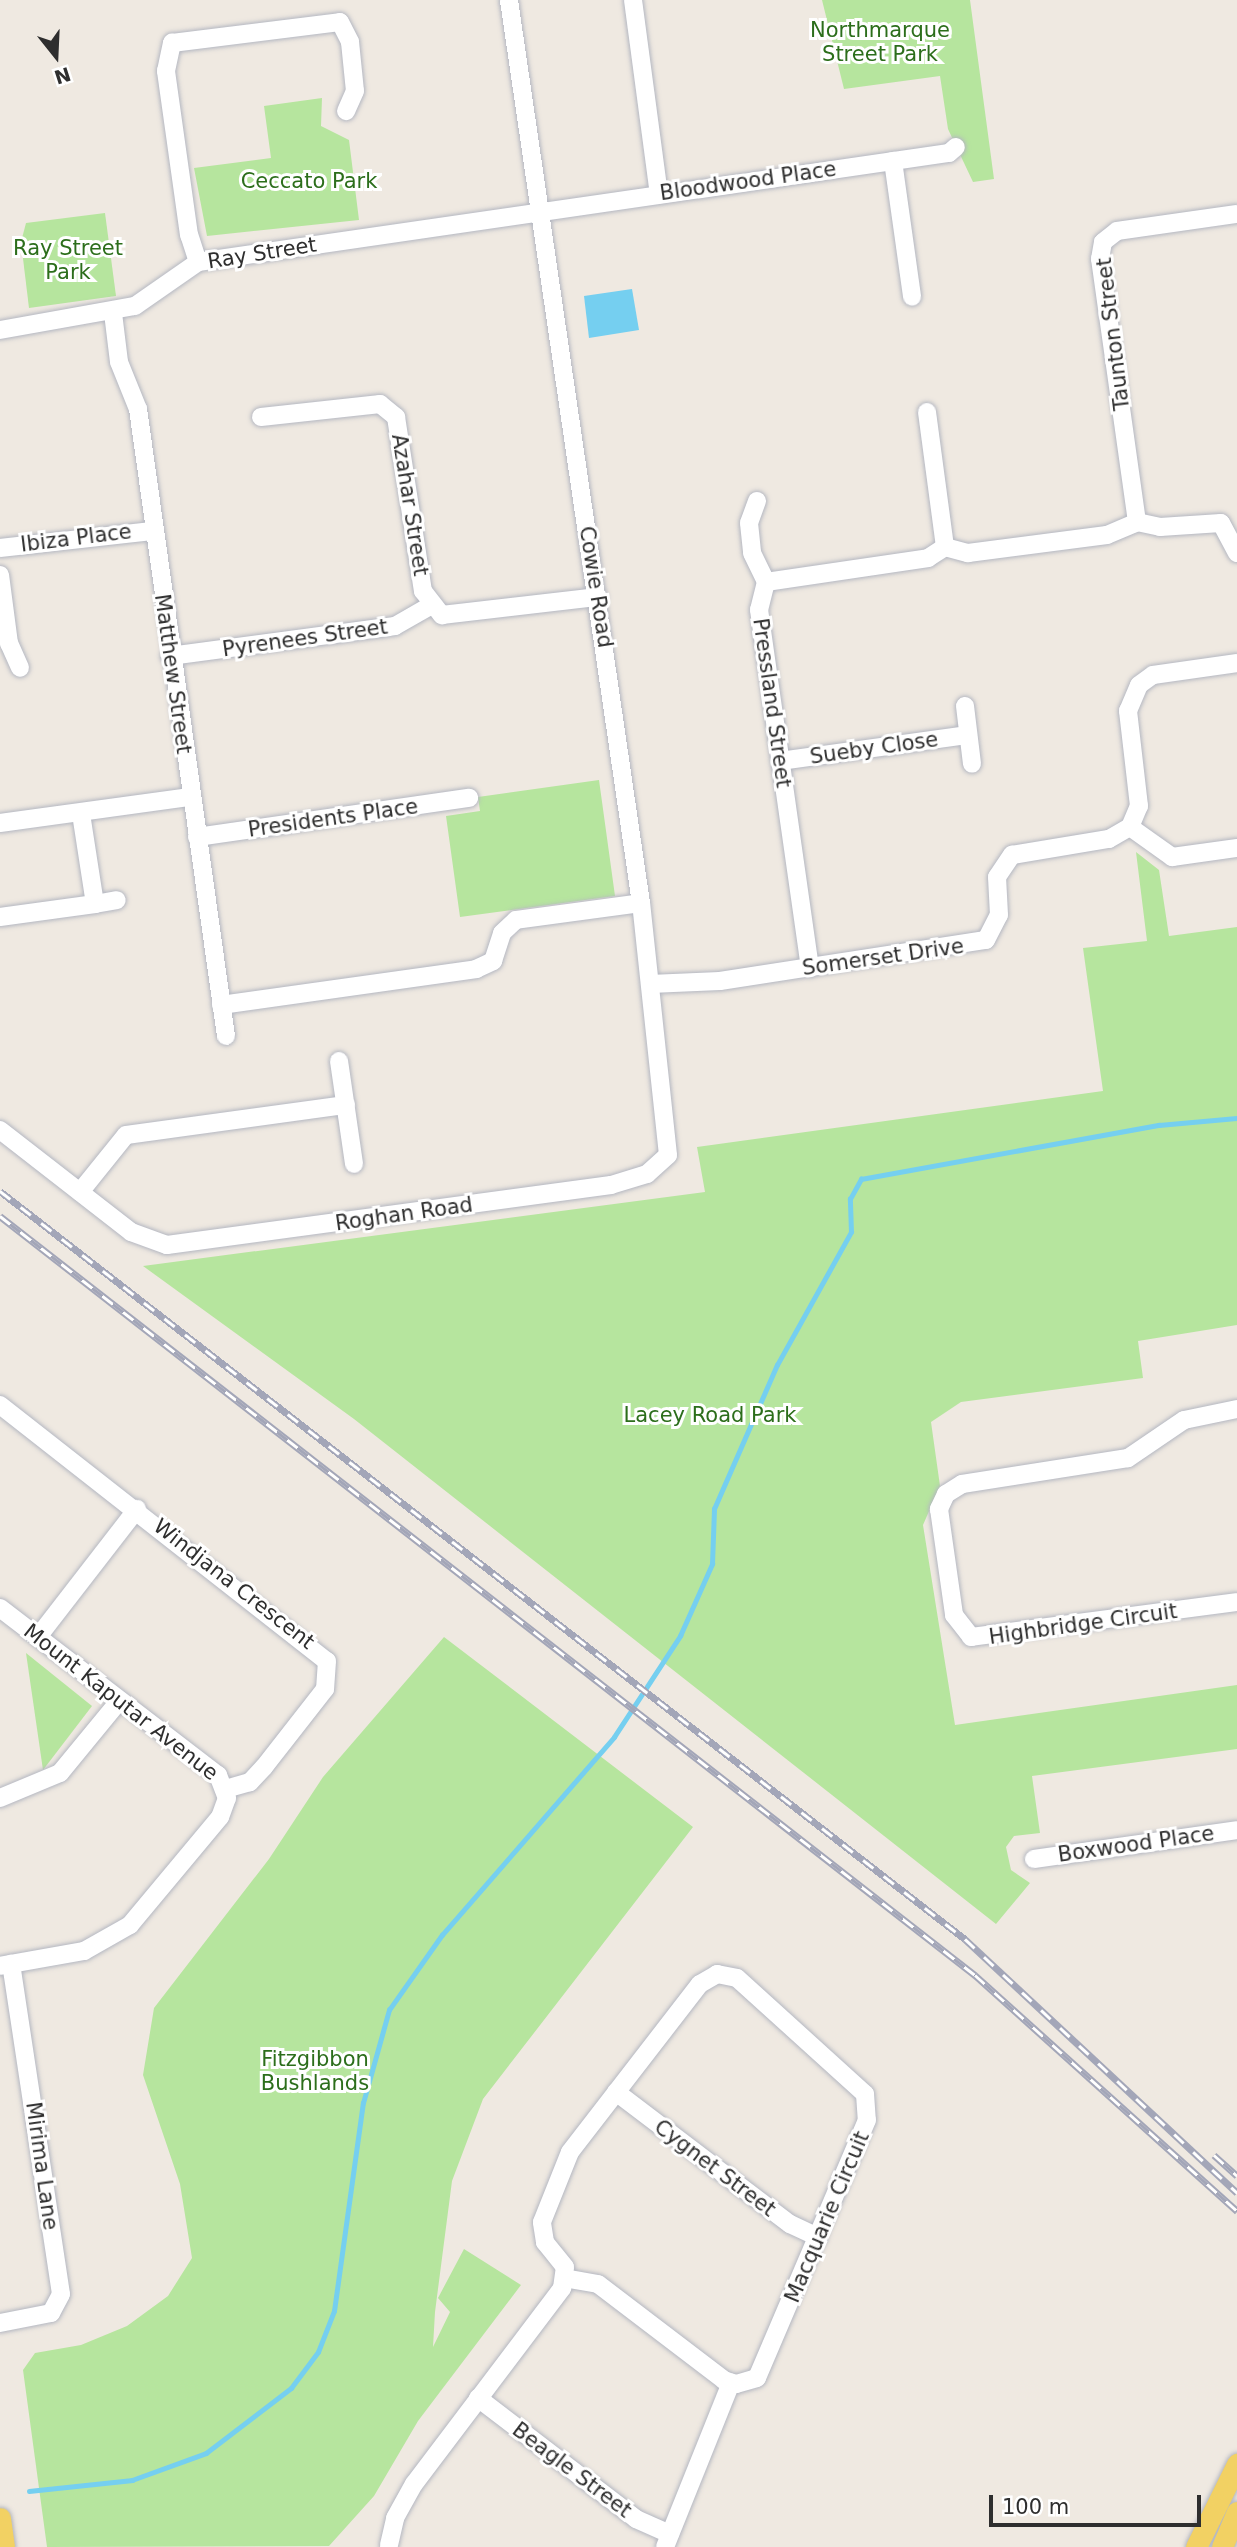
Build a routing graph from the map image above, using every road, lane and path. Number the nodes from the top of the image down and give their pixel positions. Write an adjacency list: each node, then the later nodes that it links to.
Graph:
1 (509, 0): 7 (street, Cowie Road)
2 (633, 0): 6 (street)
3 (346, 111): 9 (street)
4 (956, 147): 5 (street, Bloodwood Place)
5 (894, 161): 6 (street, Bloodwood Place); 10 (street)
6 (659, 194): 7 (street, Bloodwood Place)
7 (537, 211): 9 (street, Ray Street); 24 (street, Cowie Road)
8 (1237, 214): 16 (street, Taunton Street)
9 (198, 262): 11 (street, Ray Street)
10 (912, 297)
11 (113, 313): 12 (street, Ray Street); 18 (street, Matthew Street)
12 (0, 330)
13 (927, 412): 19 (street)
14 (261, 417): 25 (street, Azahar Street)
15 (757, 500): 23 (street)
16 (1137, 522): 17 (street); 19 (street)
17 (1234, 529): 21 (street)
18 (152, 531): 20 (street, Ibiza Place); 26 (street, Matthew Street)
19 (945, 547): 23 (street)
20 (0, 548)
21 (1237, 552)
22 (0, 575): 28 (street)
23 (766, 582): 31 (street, Pressland Street)
24 (598, 597): 25 (street); 41 (street, Cowie Road)
25 (430, 606): 26 (street, Pyrenees Street)
26 (170, 656): 33 (street, Matthew Street)
27 (1237, 663): 37 (street)
28 (20, 668)
29 (965, 706): 30 (street, Sueby Close)
30 (968, 735): 31 (street, Sueby Close); 32 (street, Sueby Close)
31 (780, 761): 44 (street, Pressland Street)
32 (972, 764)
33 (190, 797): 35 (street); 38 (street, Matthew Street)
34 (469, 798): 38 (street, Presidents Place)
35 (81, 814): 36 (street); 42 (street)
36 (0, 823)
37 (1130, 827): 39 (street); 44 (street, Somerset Drive)
38 (197, 837): 46 (street, Matthew Street)
39 (1237, 848)
40 (117, 900): 42 (street)
41 (641, 903): 45 (street, Cowie Road); 46 (street)
42 (95, 904): 43 (street)
43 (0, 917)
44 (810, 968): 45 (street, Somerset Drive)
45 (650, 984): 52 (street, Cowie Road)
46 (221, 1005): 47 (street, Matthew Street)
47 (226, 1036)
48 (339, 1061): 49 (street)
49 (345, 1105): 51 (street); 53 (street)
50 (0, 1130): 53 (street)
51 (354, 1164)
52 (655, 1170): 53 (street, Roghan Road)
53 (80, 1192)
54 (0, 1405): 56 (street, Windjana Crescent)
55 (1237, 1409): 57 (street, Highbridge Circuit)
56 (137, 1509): 59 (street); 61 (street, Windjana Crescent)
57 (1237, 1602)
58 (0, 1608): 59 (street, Mount Kaputar Avenue)
59 (38, 1637): 60 (street, Mount Kaputar Avenue)
60 (120, 1700): 61 (street, Mount Kaputar Avenue); 62 (street)
61 (226, 1789): 65 (street, Mount Kaputar Avenue)
62 (0, 1798)
63 (1237, 1830): 64 (street, Boxwood Place)
64 (1034, 1859)
65 (6, 1965): 69 (street, Mirima Lane)
66 (616, 2092): 67 (street, Cygnet Street); 67 (street, Macquarie Circuit); 68 (street, Macquarie Circuit)
67 (818, 2238): 70 (street, Macquarie Circuit)
68 (565, 2278): 70 (street); 71 (street)
69 (0, 2323)
70 (731, 2383): 75 (street)
71 (478, 2398): 75 (street, Beagle Street); 76 (street)
72 (1237, 2464): 78 (main road)
73 (1237, 2512): 79 (main road)
74 (0, 2518): 77 (main road)
75 (667, 2541)
76 (390, 2546)
77 (4, 2547)
78 (1196, 2547)
79 (1222, 2547)

